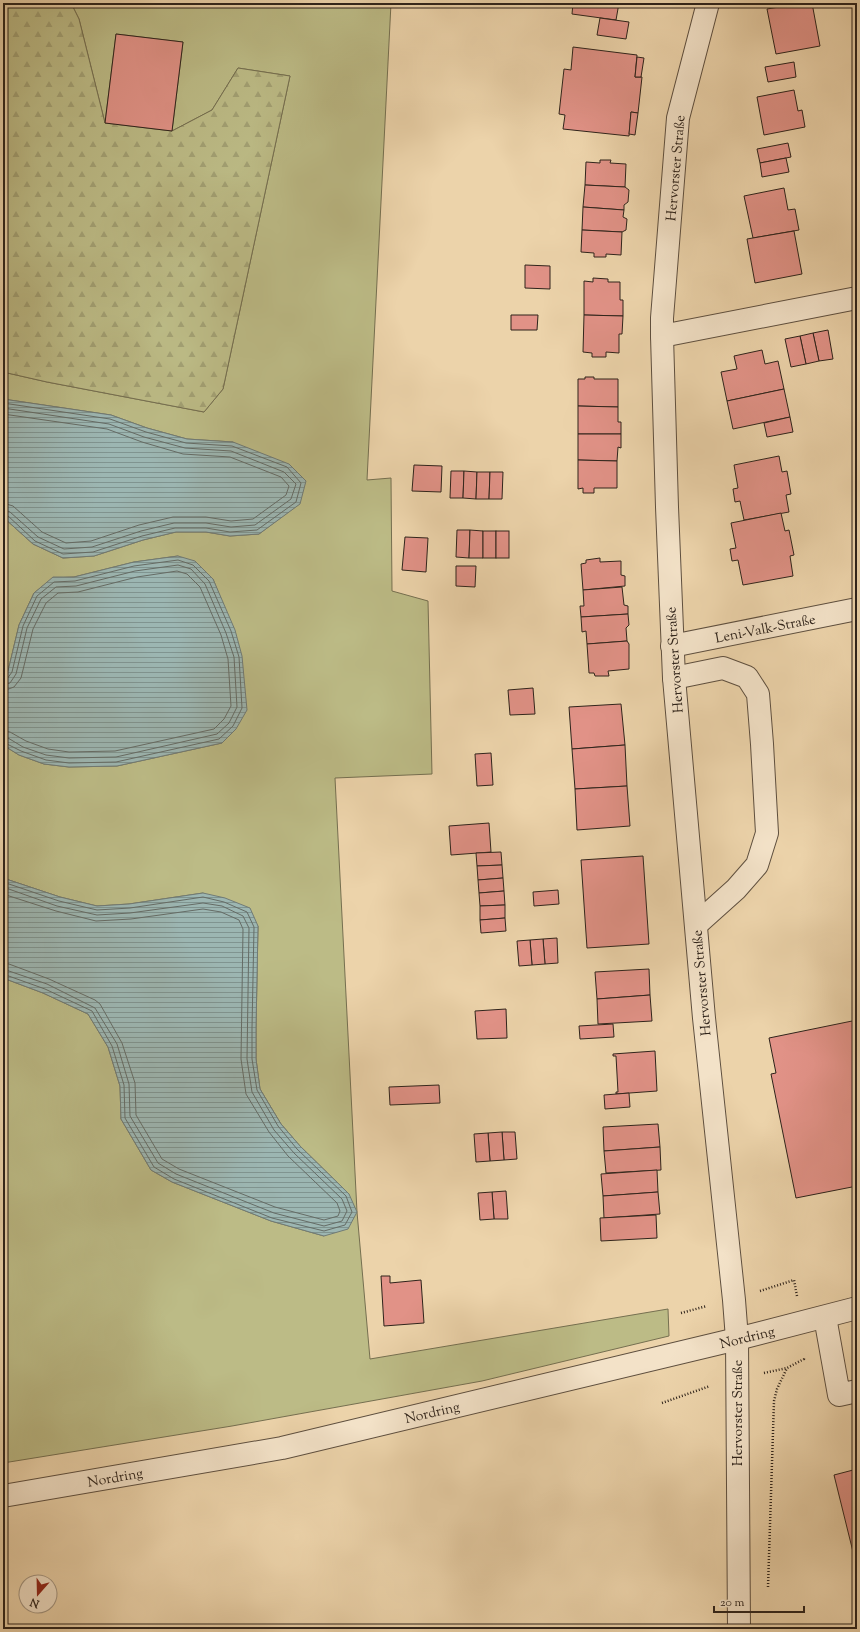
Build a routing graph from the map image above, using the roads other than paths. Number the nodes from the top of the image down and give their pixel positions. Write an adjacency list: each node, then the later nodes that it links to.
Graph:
1 (708, 3): 3 (street, Hervorster Straße)
2 (857, 298): 3 (street)
3 (662, 336): 5 (street, Hervorster Straße)
4 (857, 609): 5 (street, Leni-Valk-Straße)
5 (672, 646): 6 (street, Hervorster Straße)
6 (674, 678): 7 (street, Hervorster Straße); 7 (street)
7 (697, 924): 10 (street, Hervorster Straße)
8 (857, 1308): 9 (street, Nordring)
9 (825, 1317): 10 (street, Nordring); 11 (street)
10 (737, 1340): 12 (street, Nordring); 13 (street, Hervorster Straße)
11 (857, 1390)
12 (3, 1496)
13 (739, 1629)

